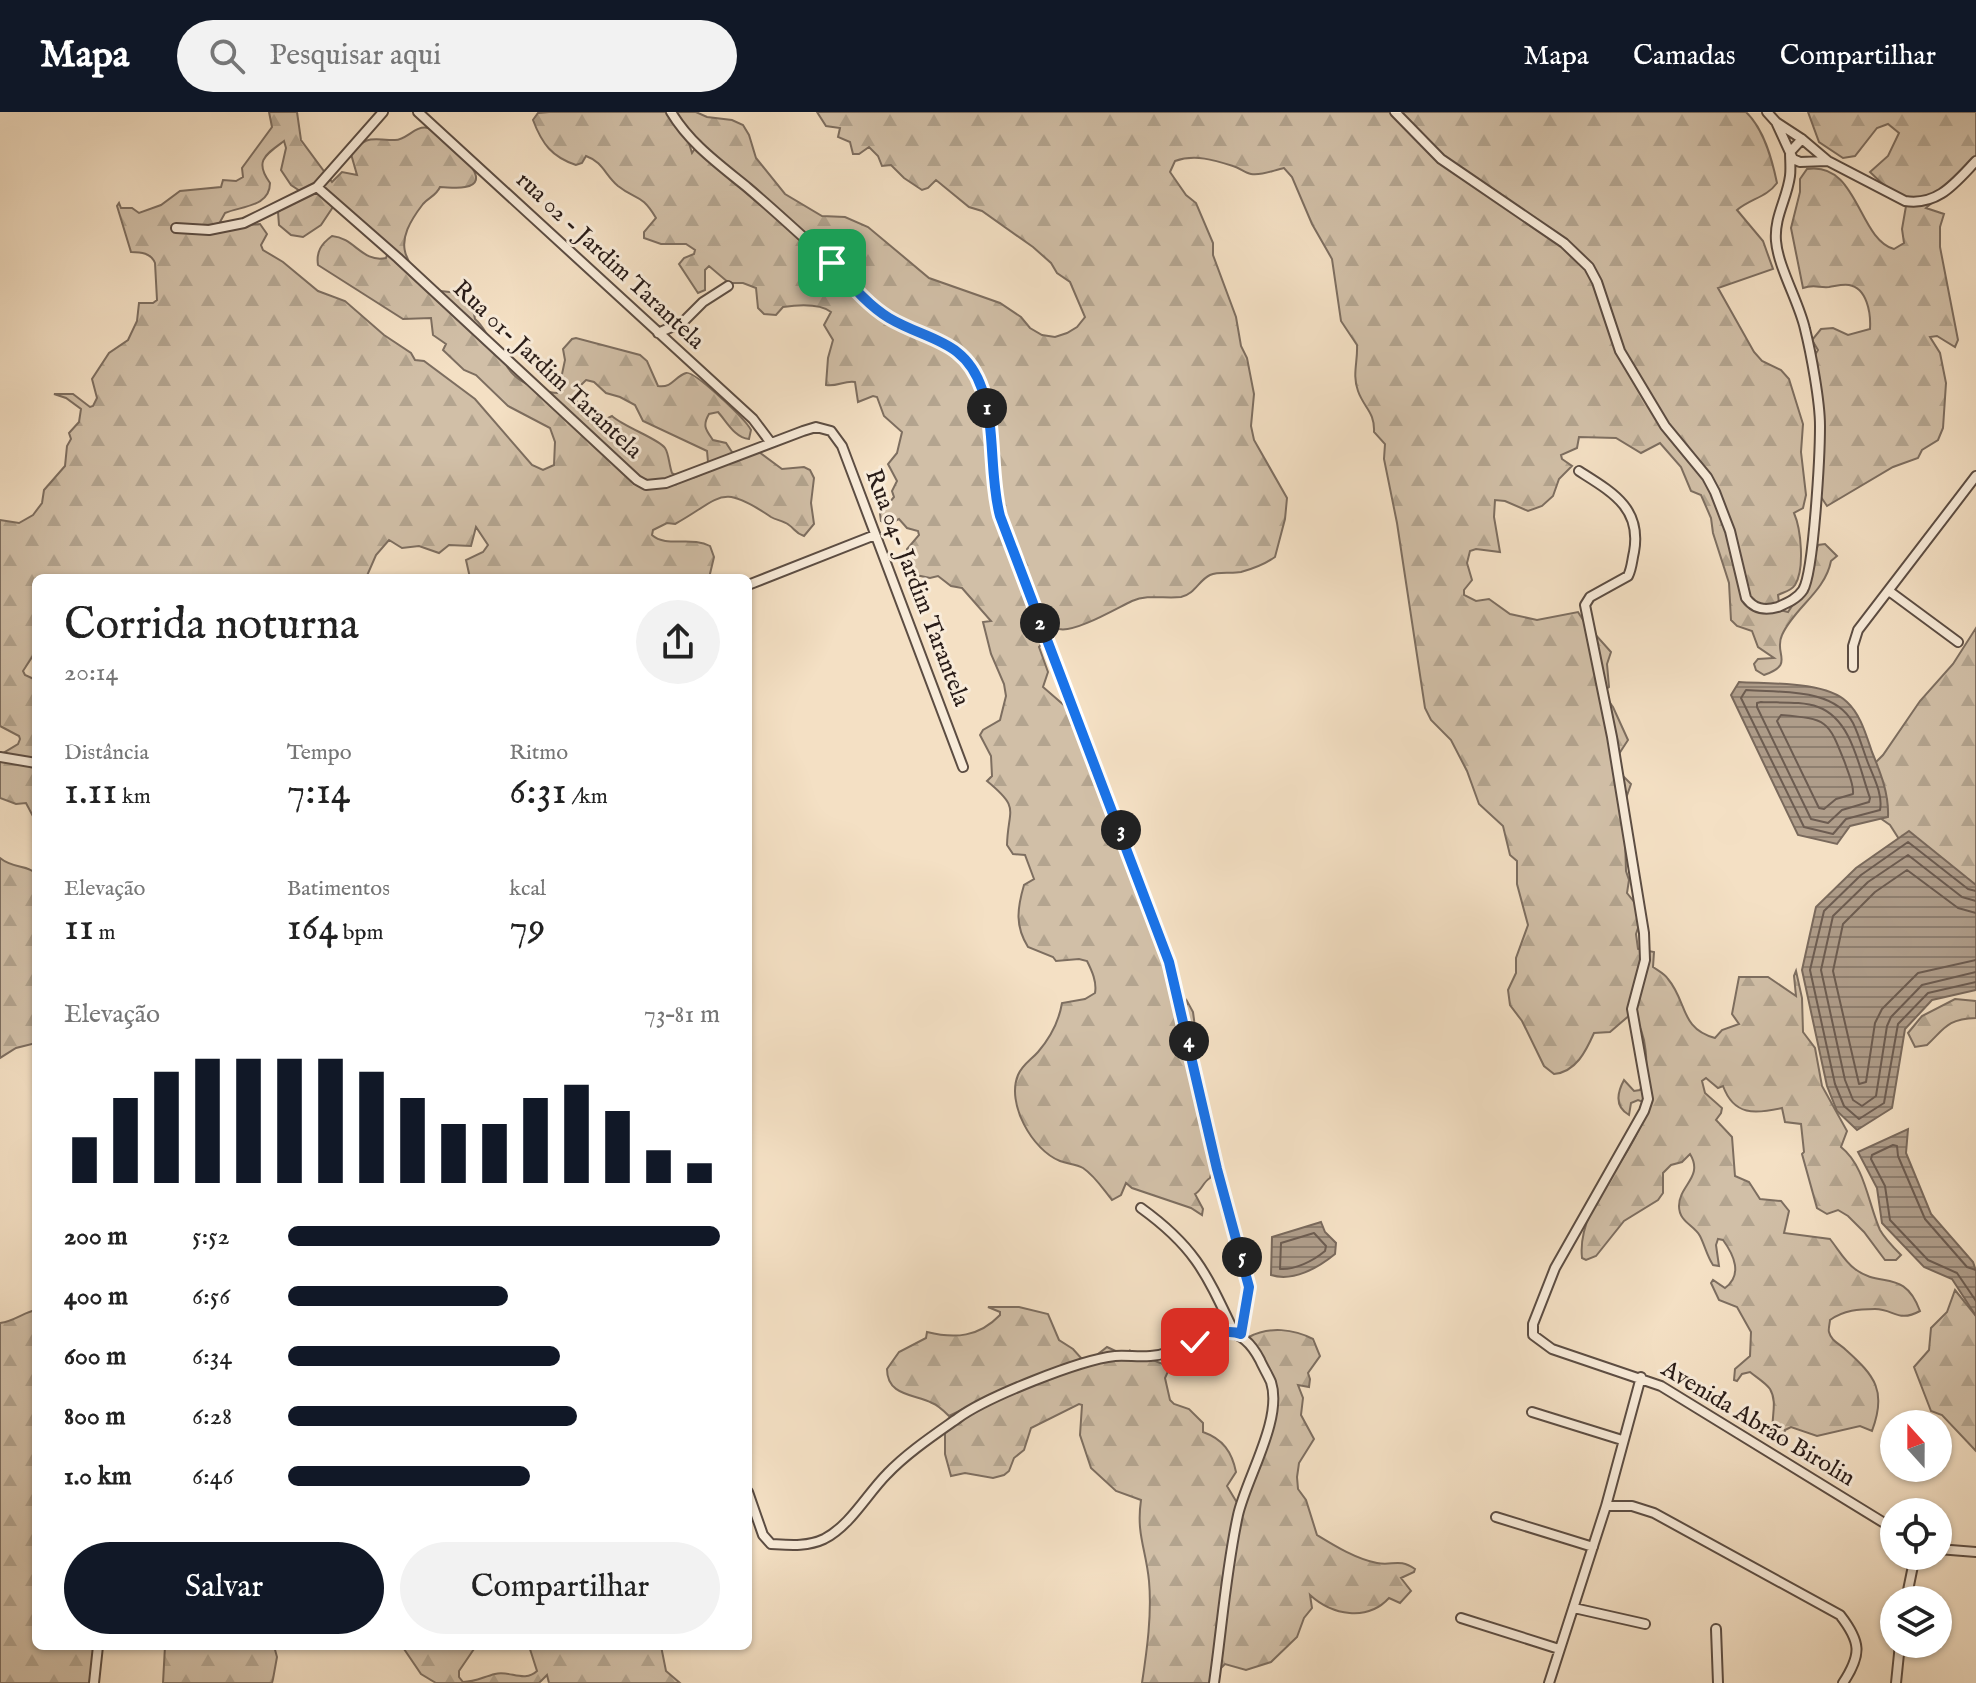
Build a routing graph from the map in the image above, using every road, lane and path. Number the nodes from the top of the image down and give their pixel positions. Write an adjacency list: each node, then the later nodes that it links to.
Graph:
1 (383, 112): 14 (street)
2 (418, 112): 17 (street, rua 02 - Jardim Tarantela)
3 (671, 112): 31 (street)
4 (1395, 112): 13 (street)
5 (1767, 112): 6 (street)
6 (1776, 122): 7 (street); 9 (street)
7 (1802, 139): 8 (street); 9 (street)
8 (1816, 149): 10 (street); 11 (street)
9 (1790, 152): 10 (street); 13 (street)
10 (1806, 161): 11 (street); 13 (street)
11 (1828, 161): 12 (street)
12 (1976, 161)
13 (1790, 177)
14 (317, 187): 15 (street); 19 (street, Rua 01- Jardim Tarantela)
15 (176, 228)
16 (728, 286): 17 (street)
17 (658, 333): 19 (street, rua 02 - Jardim Tarantela)
18 (826, 428): 19 (street, Rua 01- Jardim Tarantela); 22 (street, Rua 04- Jardim Tarantela)
19 (771, 443)
20 (1579, 471): 32 (street, Avenida Abrão Birolin)
21 (1976, 476): 24 (street)
22 (875, 535): 23 (street); 29 (street, Rua 04- Jardim Tarantela)
23 (752, 583)
24 (1889, 591): 25 (street); 26 (street)
25 (1958, 642)
26 (1853, 667)
27 (0, 757): 28 (street)
28 (32, 762)
29 (963, 767)
30 (1141, 1208): 31 (street)
31 (1237, 1333): 35 (street); 50 (street)
32 (1641, 1377): 34 (street); 38 (street, Avenida Abrão Birolin)
33 (1532, 1412): 34 (street)
34 (1622, 1440): 36 (street)
35 (752, 1503)
36 (1606, 1506): 39 (street); 53 (street)
37 (1496, 1517): 39 (street)
38 (1880, 1520)
39 (1593, 1547): 42 (street)
40 (1952, 1550): 41 (street)
41 (1976, 1552)
42 (1574, 1608): 44 (street); 46 (street)
43 (1461, 1618): 46 (street)
44 (1645, 1624)
45 (1716, 1629): 52 (street)
46 (1559, 1649): 51 (street)
47 (98, 1650): 49 (street)
48 (1899, 1658): 54 (street)
49 (94, 1683)
50 (1214, 1683)
51 (1549, 1683)
52 (1718, 1683)
53 (1843, 1683)
54 (1896, 1683)

